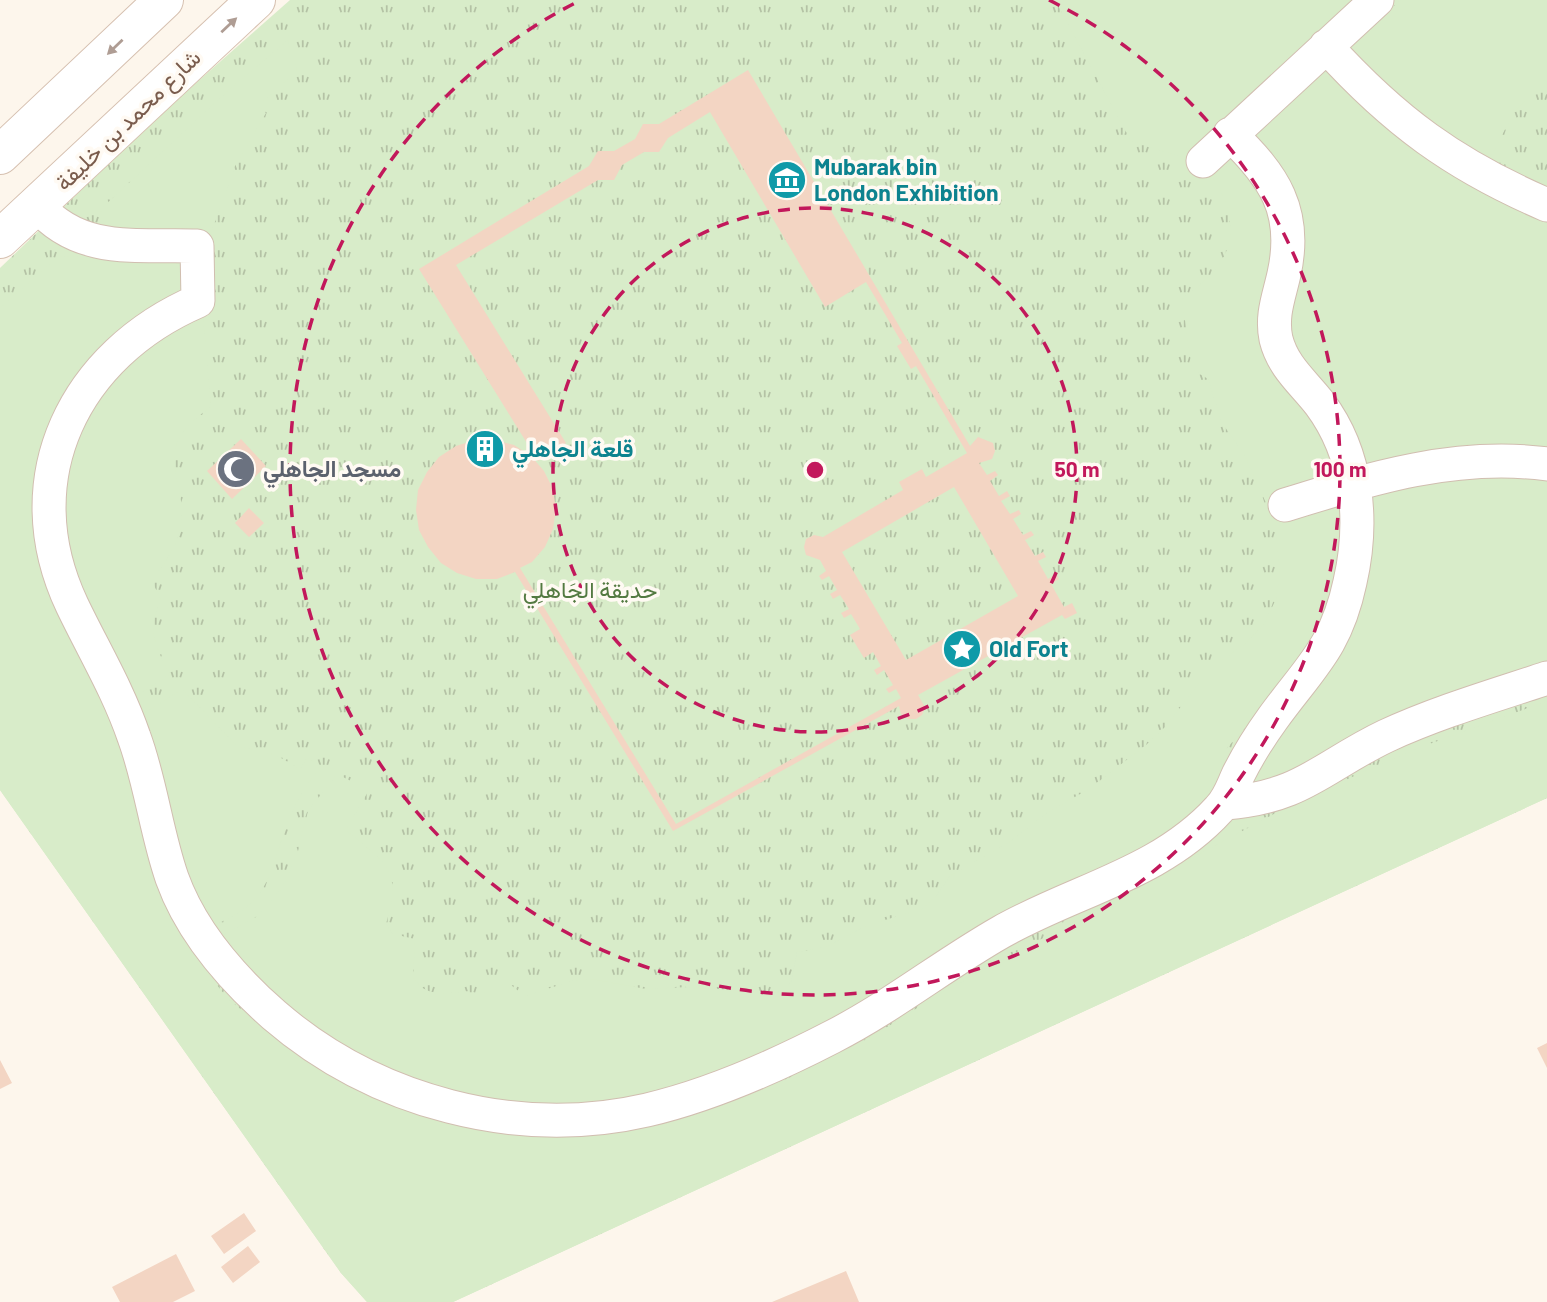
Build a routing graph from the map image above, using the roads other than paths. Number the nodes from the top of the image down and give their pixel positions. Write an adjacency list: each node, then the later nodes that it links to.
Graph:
1 (164, 0): 6 (main road, one-way to 6)
2 (256, 0): 9 (main road, شارع محمد بن خليفة, one-way to 2)
3 (1377, 0): 4 (street)
4 (1326, 46): 5 (street); 8 (street)
5 (1230, 134): 7 (street); 12 (street)
6 (0, 155)
7 (1203, 160)
8 (1547, 205)
9 (38, 206): 10 (main road, شارع محمد بن خليفة); 15 (street)
10 (0, 239)
11 (1547, 464): 12 (street)
12 (1355, 483): 13 (street); 15 (street)
13 (1285, 505)
14 (1547, 678): 15 (street)
15 (1226, 803)

